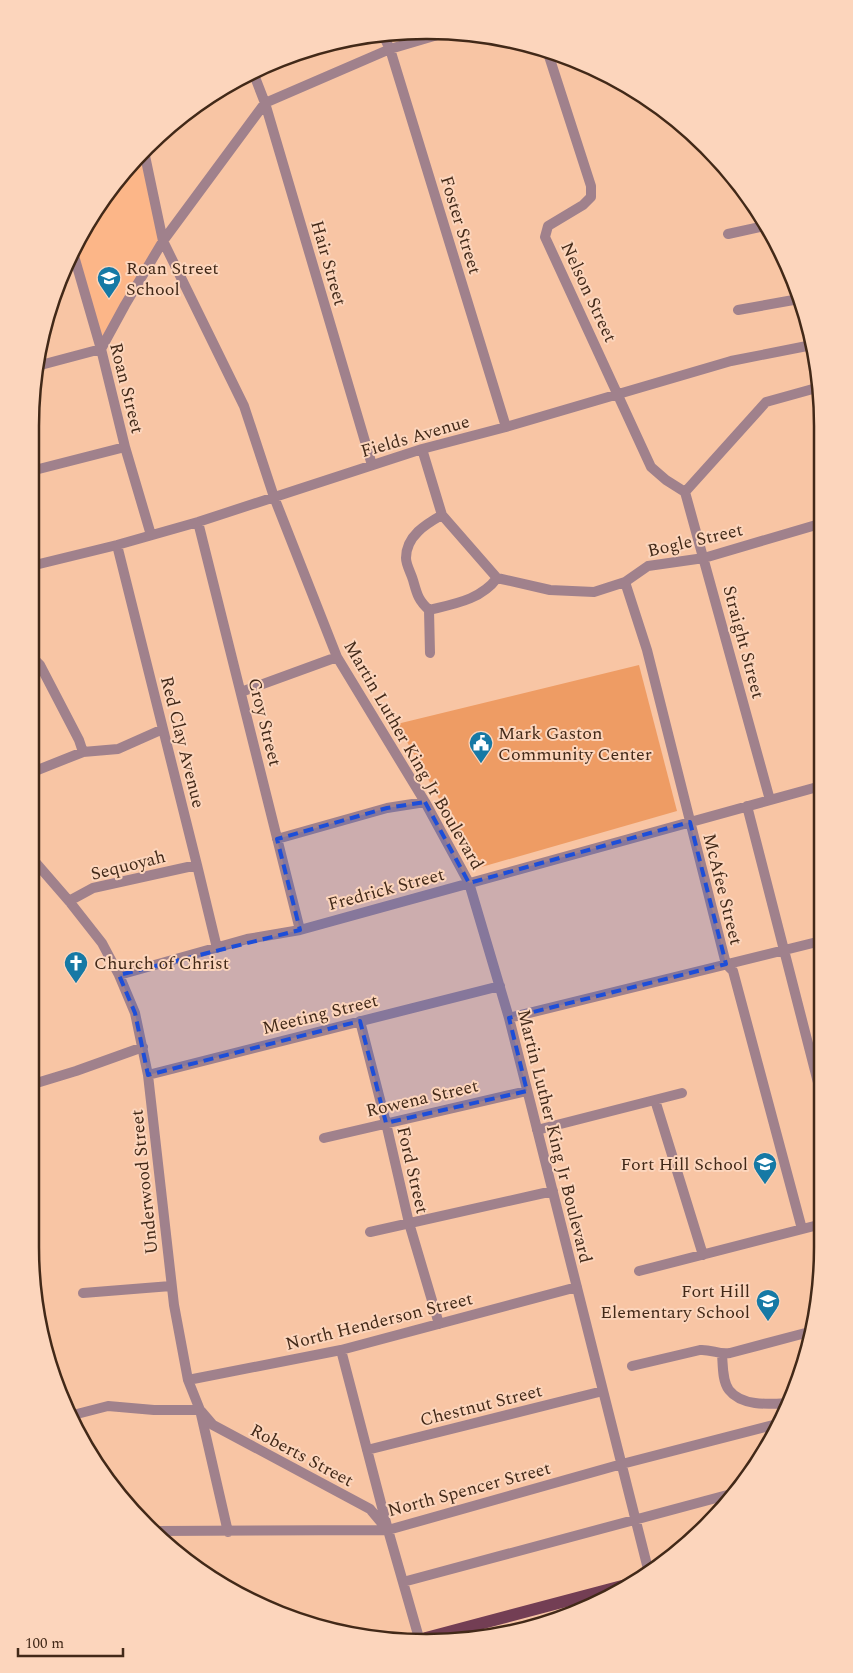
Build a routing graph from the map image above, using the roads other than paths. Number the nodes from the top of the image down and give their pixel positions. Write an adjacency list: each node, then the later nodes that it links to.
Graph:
1 (423, 39): 3 (street)
2 (386, 41): 3 (street, Foster Street)
3 (390, 49): 6 (street); 19 (street, Foster Street)
4 (550, 59): 18 (street, Nelson Street)
5 (256, 78): 6 (street, Hair Street)
6 (265, 103): 10 (street); 22 (street, Hair Street)
7 (146, 159): 10 (street, Martin Luther King Jr Boulevard)
8 (759, 227): 9 (street)
9 (728, 234)
10 (163, 241): 15 (street); 25 (street, Martin Luther King Jr Boulevard)
11 (76, 262): 15 (street, Roan Street)
12 (793, 300): 13 (street)
13 (738, 310)
14 (806, 346): 18 (street, Fields Avenue)
15 (101, 349): 16 (street); 20 (street, Roan Street)
16 (44, 364)
17 (812, 389): 24 (street)
18 (618, 395): 19 (street, Fields Avenue); 24 (street)
19 (506, 427): 21 (street, Fields Avenue)
20 (125, 447): 23 (street); 29 (street, Roan Street)
21 (422, 449): 22 (street, Fields Avenue); 26 (street)
22 (372, 465): 25 (street, Fields Avenue)
23 (39, 469)
24 (685, 492): 31 (street, Straight Street)
25 (274, 497): 27 (street, Fields Avenue); 37 (street, Martin Luther King Jr Boulevard)
26 (442, 515): 33 (street); 35 (street)
27 (198, 522): 29 (street, Fields Avenue); 39 (street, Croy Street)
28 (814, 526): 31 (street, Bogle Street)
29 (151, 535): 30 (street, Fields Avenue)
30 (117, 545): 32 (street, Fields Avenue); 40 (street, Red Clay Avenue)
31 (704, 558): 34 (street, Bogle Street); 44 (street, Straight Street)
32 (39, 564)
33 (497, 578): 34 (street, Bogle Street); 35 (street)
34 (625, 582): 47 (street, McAfee Street)
35 (429, 610): 36 (street)
36 (430, 652)
37 (337, 657): 39 (street); 45 (street, Martin Luther King Jr Boulevard)
38 (39, 664): 41 (street)
39 (241, 692): 48 (street, Croy Street)
40 (163, 729): 41 (street); 49 (street, Red Clay Avenue)
41 (83, 752): 42 (street)
42 (39, 769)
43 (814, 788): 44 (street, Fredrick Street)
44 (770, 800): 46 (street, Fredrick Street)
45 (425, 802): 48 (street); 51 (street, Martin Luther King Jr Boulevard)
46 (747, 806): 47 (street, Fredrick Street); 56 (street)
47 (690, 822): 51 (street, Fredrick Street); 57 (street, McAfee Street)
48 (277, 839): 53 (street, Croy Street)
49 (198, 865): 52 (street, Sequoyah); 55 (street, Red Clay Avenue)
50 (39, 866): 52 (street, Underwood Street)
51 (469, 883): 53 (street, Fredrick Street); 59 (street, Martin Luther King Jr Boulevard)
52 (69, 901): 58 (street, Underwood Street)
53 (300, 930): 55 (street, Fredrick Street)
54 (814, 943): 56 (street)
55 (217, 948): 58 (street, Fredrick Street)
56 (783, 951): 57 (street); 63 (street)
57 (726, 964): 60 (street); 75 (street, McAfee Street)
58 (119, 974): 62 (street, Underwood Street)
59 (500, 986): 60 (street, Martin Luther King Jr Boulevard); 61 (street, Meeting Street)
60 (509, 1018): 66 (street, Martin Luther King Jr Boulevard)
61 (360, 1021): 64 (street, Meeting Street); 69 (street, Ford Street)
62 (143, 1047): 64 (street, Underwood Street); 65 (street)
63 (814, 1068)
64 (148, 1075): 79 (street, Underwood Street)
65 (39, 1082)
66 (527, 1091): 69 (street, Rowena Street); 70 (street, Martin Luther King Jr Boulevard)
67 (682, 1093): 68 (street)
68 (655, 1100): 70 (street); 77 (street)
69 (386, 1123): 71 (street, Rowena Street); 73 (street, Ford Street)
70 (537, 1130): 72 (street, Martin Luther King Jr Boulevard)
71 (324, 1138)
72 (552, 1191): 73 (street); 80 (street, Martin Luther King Jr Boulevard)
73 (409, 1223): 76 (street); 82 (street, Ford Street)
74 (814, 1226): 75 (street)
75 (802, 1229): 77 (street)
76 (370, 1232)
77 (703, 1255): 78 (street)
78 (638, 1271)
79 (171, 1286): 81 (street); 87 (street, Underwood Street)
80 (577, 1287): 82 (street, North Henderson Street); 88 (street, Martin Luther King Jr Boulevard)
81 (83, 1292)
82 (440, 1324): 84 (street, North Henderson Street)
83 (804, 1333): 85 (street)
84 (341, 1350): 87 (street, North Henderson Street); 93 (street)
85 (722, 1354): 86 (street); 89 (street)
86 (632, 1366)
87 (188, 1380): 90 (street, Underwood Street)
88 (603, 1391): 93 (street, Chestnut Street); 94 (street, Martin Luther King Jr Boulevard)
89 (781, 1403)
90 (200, 1410): 91 (street); 97 (street, Roberts Street); 99 (street, Underwood Street)
91 (77, 1414)
92 (770, 1426): 94 (street, North Spencer Street)
93 (367, 1450): 97 (street)
94 (622, 1464): 96 (street, Martin Luther King Jr Boulevard); 97 (street, North Spencer Street)
95 (723, 1496): 96 (street)
96 (636, 1519): 100 (street, Martin Luther King Jr Boulevard); 101 (street)
97 (388, 1530): 99 (street, North Spencer Street); 101 (street)
98 (163, 1531): 99 (street, North Spencer Street)
99 (228, 1532)
100 (647, 1565)
101 (403, 1582): 104 (street)
102 (598, 1594): 103 (main road)
103 (444, 1633)
104 (418, 1634)

